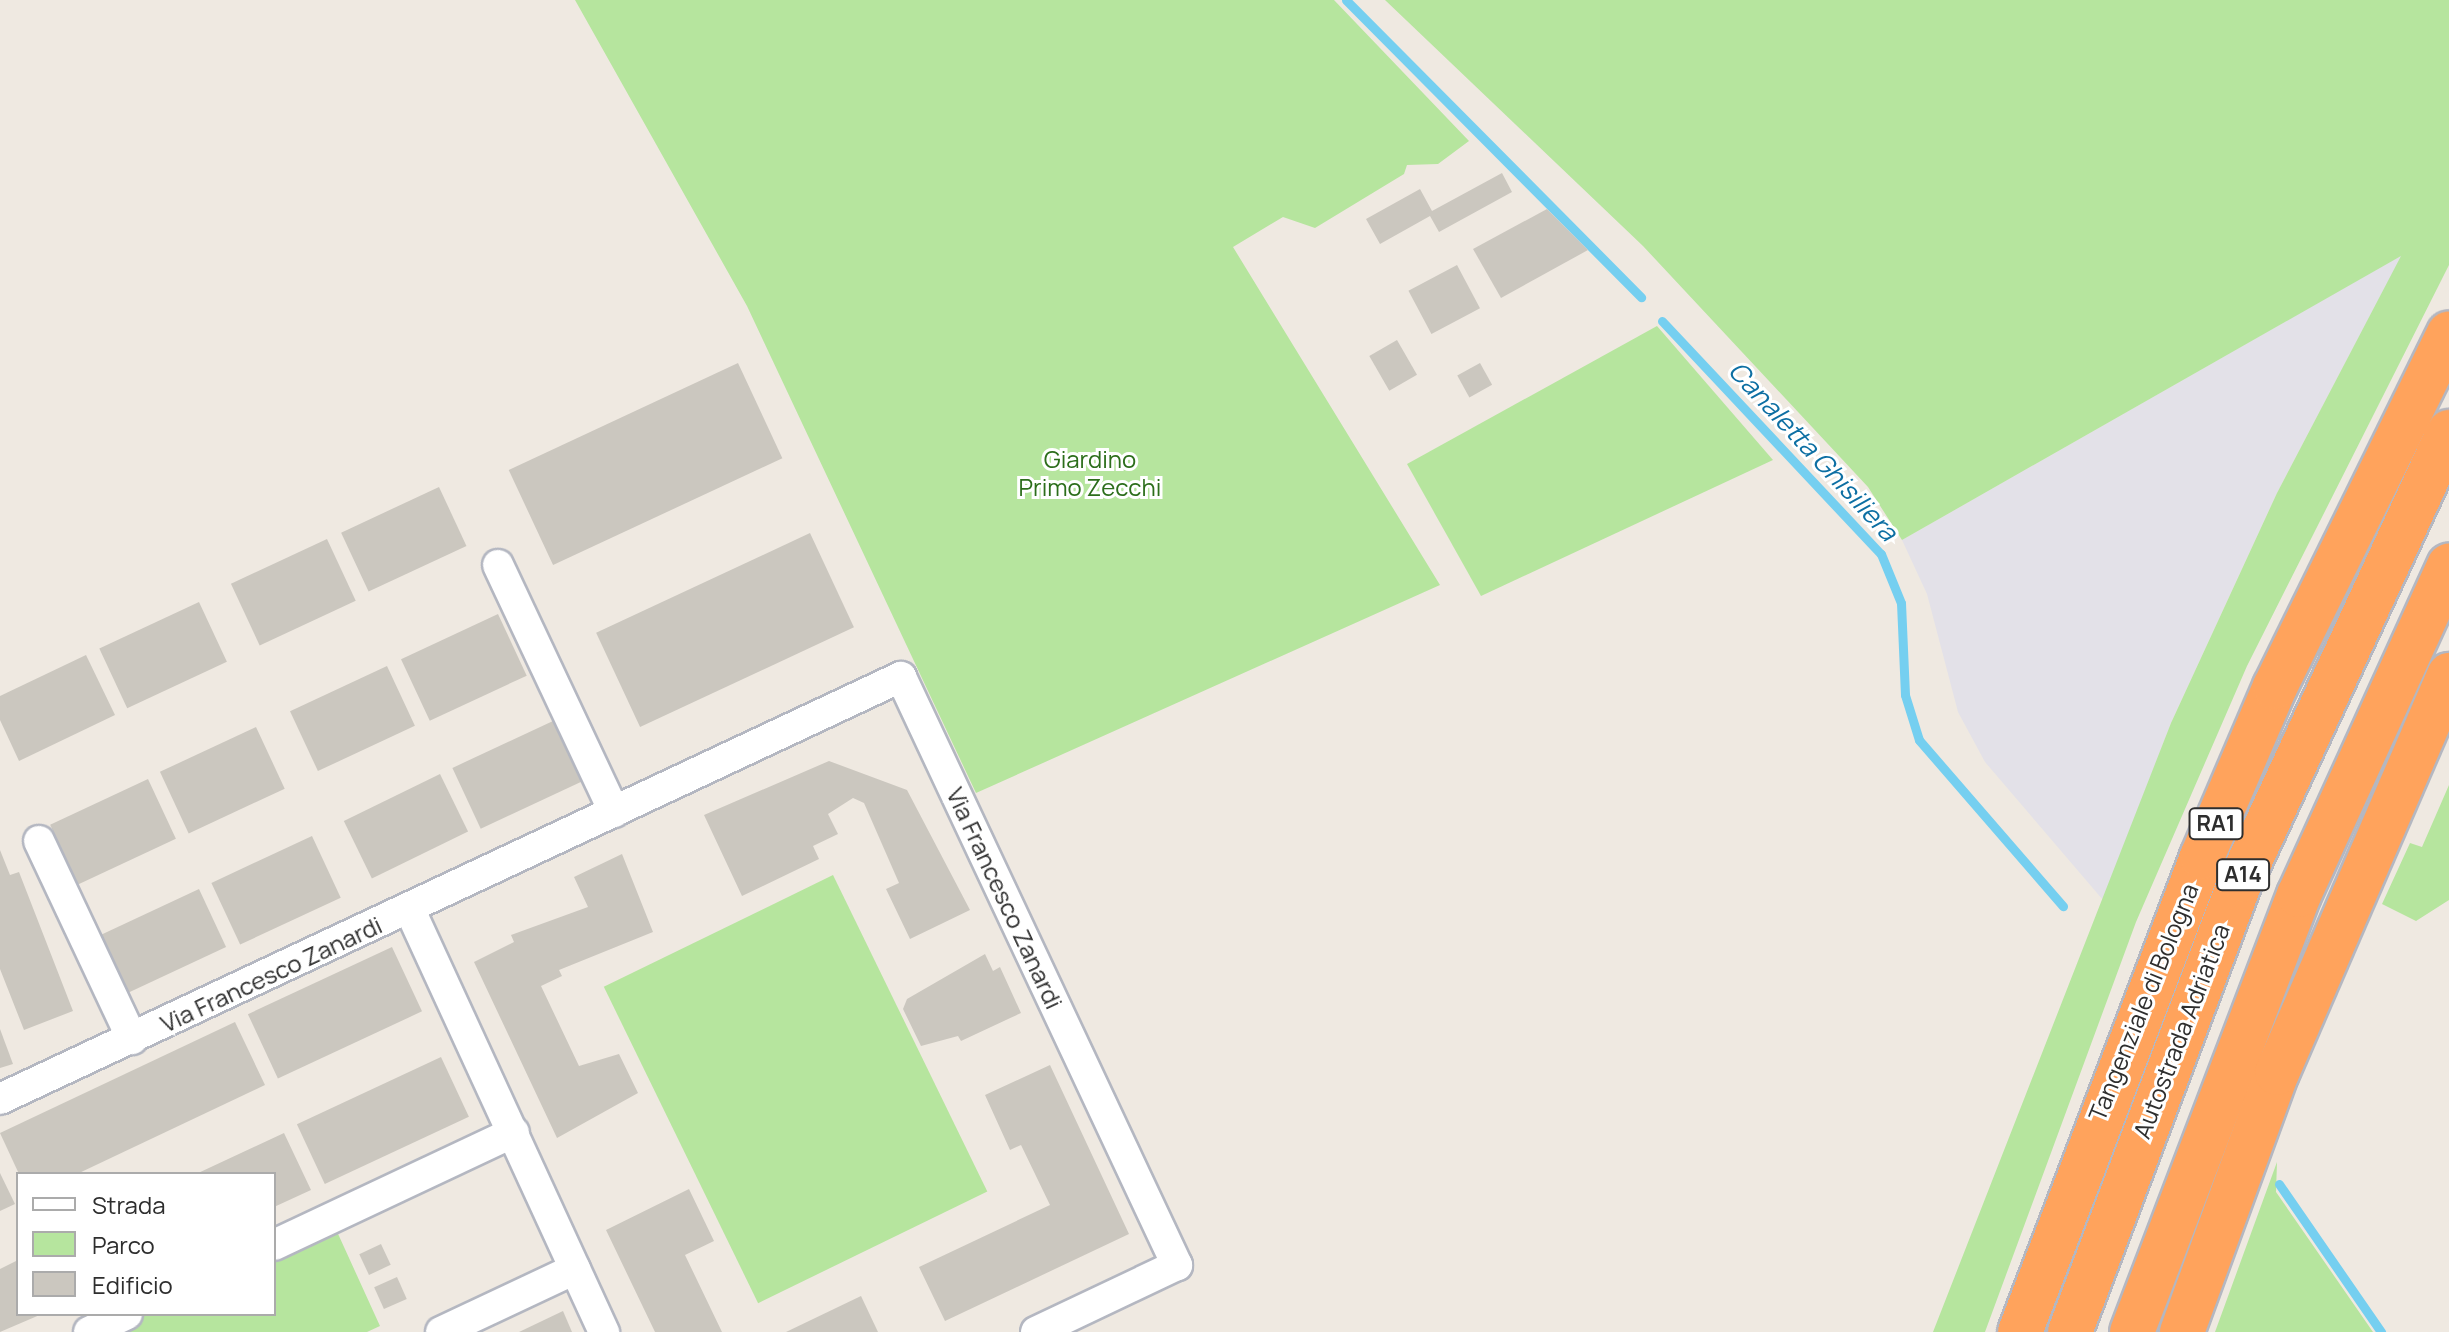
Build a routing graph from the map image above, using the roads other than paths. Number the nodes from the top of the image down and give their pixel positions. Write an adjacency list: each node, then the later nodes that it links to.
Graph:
1 (2449, 333): 19 (highway, Tangenziale di Bologna / RA1)
2 (2449, 432): 20 (highway, Autostrada Adriatica / A14)
3 (498, 565): 6 (street)
4 (2449, 566): 21 (highway, A14)
5 (2449, 675): 22 (highway)
6 (614, 812): 8 (street, Via Francesco Zanardi); 18 (street, Via Francesco Zanardi)
7 (39, 841): 9 (street, Via Francesco Zanardi)
8 (409, 908): 9 (street, Via Francesco Zanardi); 11 (street, Via Francesco Zanardi)
9 (132, 1039): 10 (street, Via Francesco Zanardi)
10 (0, 1099)
11 (514, 1132): 12 (street); 13 (street, Via Francesco Zanardi)
12 (276, 1244)
13 (575, 1269): 16 (street); 17 (street, Via Francesco Zanardi)
14 (123, 1316): 15 (street)
15 (89, 1332)
16 (441, 1332)
17 (604, 1332)
18 (1036, 1332)
19 (2020, 1332)
20 (2070, 1332)
21 (2132, 1332)
22 (2182, 1332)

